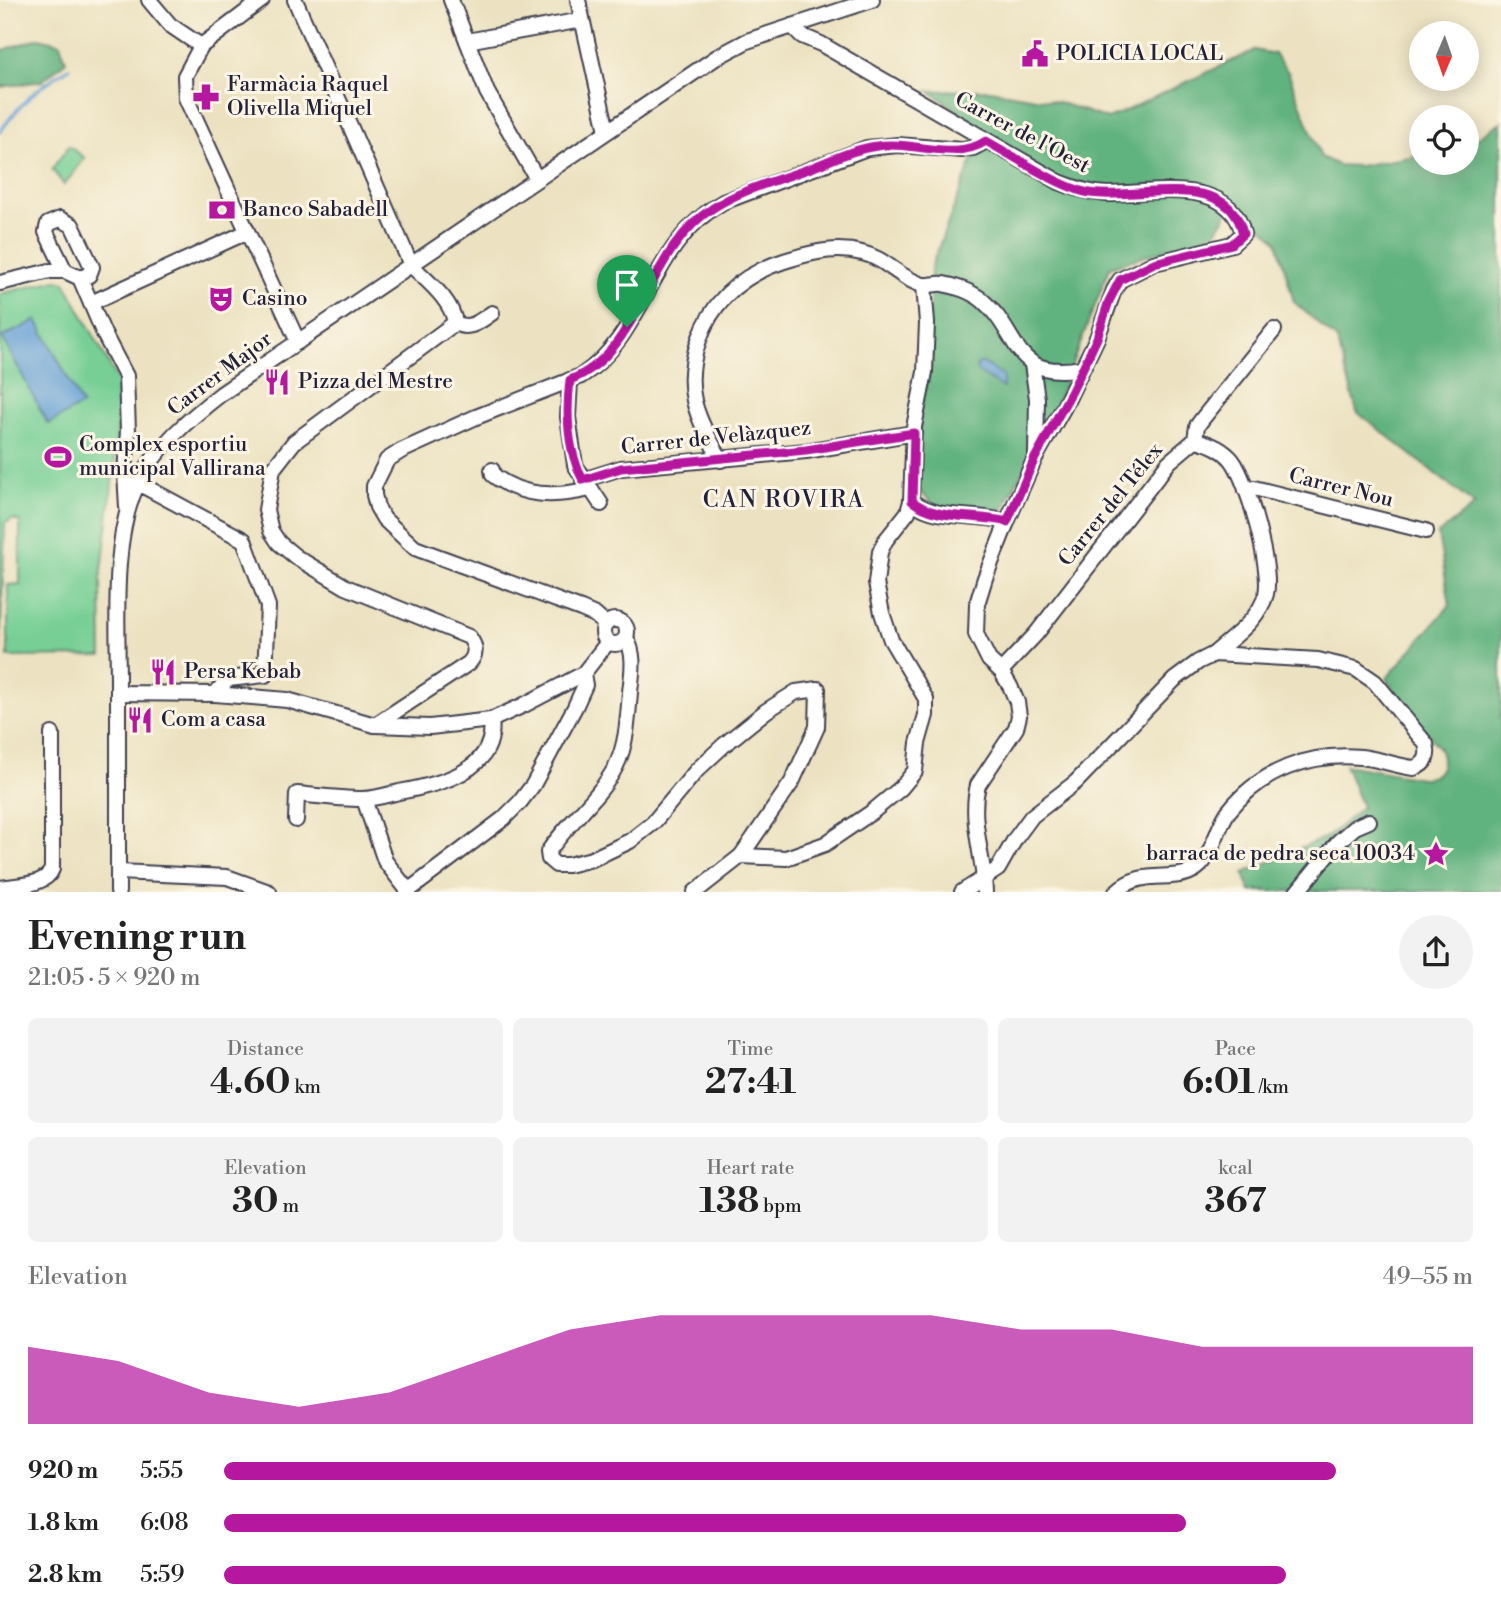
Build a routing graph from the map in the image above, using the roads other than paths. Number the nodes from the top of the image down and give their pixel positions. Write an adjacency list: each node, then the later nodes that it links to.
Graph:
1 (149, 0): 12 (street)
2 (262, 0): 12 (street)
3 (295, 0): 17 (street)
4 (451, 0): 10 (street)
5 (578, 0): 8 (street)
6 (872, 0): 7 (street, Carrer Major)
7 (815, 18): 9 (street, Carrer Major); 11 (street)
8 (582, 20): 10 (street); 13 (street)
9 (792, 26): 11 (street, Carrer de l'Oest); 13 (street, Carrer Major)
10 (467, 41): 15 (street)
11 (821, 44): 14 (street, Carrer de l'Oest)
12 (201, 46): 16 (street)
13 (607, 131): 15 (street, Carrer Major)
14 (986, 141): 28 (street, Carrer de l'Oest); 29 (street)
15 (537, 179): 17 (street, Carrer Major)
16 (247, 232): 22 (street); 26 (street)
17 (411, 265): 24 (street); 26 (street, Carrer Major)
18 (57, 271): 19 (street); 19 (street); 20 (street)
19 (80, 278): 22 (street)
20 (0, 283)
21 (924, 285): 27 (street); 30 (street); 33 (street)
22 (91, 303): 40 (street)
23 (492, 313): 24 (street)
24 (455, 323): 52 (street)
25 (1274, 330): 31 (street)
26 (298, 342): 35 (street, Carrer Major)
27 (1032, 364): 28 (street); 32 (street)
28 (1082, 368): 32 (street)
29 (570, 380): 36 (street); 43 (street)
30 (914, 433): 33 (street, Carrer de Velàzquez); 38 (street)
31 (1195, 440): 37 (street, Carrer del Télex); 47 (street, Carrer del Télex)
32 (1035, 458): 41 (street)
33 (721, 460): 36 (street, Carrer de Velàzquez)
34 (492, 470): 36 (street, Carrer de Velàzquez)
35 (138, 483): 40 (street, Carrer Major); 50 (street)
36 (587, 485): 39 (street)
37 (1246, 490): 42 (street, Carrer Nou); 46 (street, Carrer del Télex)
38 (912, 501): 41 (street); 57 (street)
39 (601, 504)
40 (128, 512): 49 (street, Carrer Major)
41 (1007, 522): 47 (street)
42 (1426, 531)
43 (605, 624): 44 (street); 45 (street)
44 (626, 638): 45 (street); 57 (street)
45 (608, 642): 48 (street)
46 (1214, 654): 59 (street, Carrer del Télex); 66 (street)
47 (1001, 671): 59 (street)
48 (583, 674): 51 (street); 63 (street)
49 (118, 693): 50 (street); 58 (street, Carrer Major)
50 (215, 694): 52 (street)
51 (491, 720): 52 (street); 54 (street)
52 (375, 725)
53 (52, 734): 60 (street)
54 (364, 799): 55 (street); 63 (street)
55 (296, 820)
56 (1369, 821): 67 (street)
57 (741, 856): 64 (street)
58 (118, 872): 61 (street, Carrer Major); 62 (street)
59 (985, 885): 65 (street, Carrer del Télex)
60 (0, 888)
61 (118, 891)
62 (269, 891)
63 (409, 891)
64 (695, 891)
65 (962, 891)
66 (1116, 891)
67 (1297, 891)

